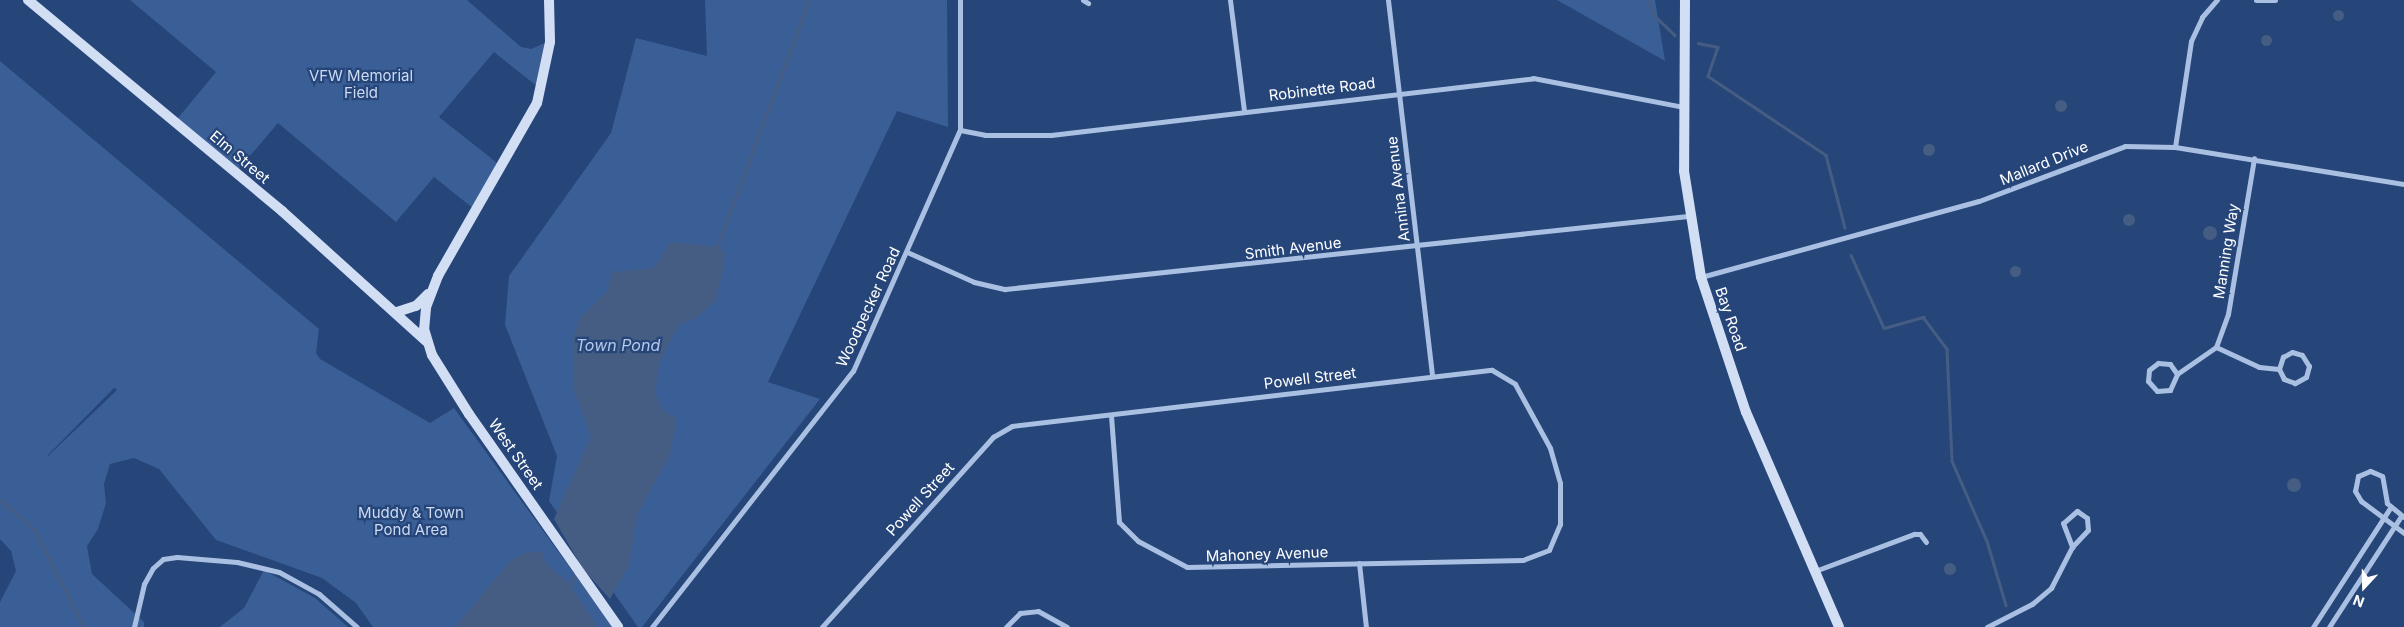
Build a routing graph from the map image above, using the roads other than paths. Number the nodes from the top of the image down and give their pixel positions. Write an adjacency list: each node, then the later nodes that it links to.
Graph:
1 (28, 0): 22 (street, Elm Street)
2 (549, 0): 21 (street, West Street)
3 (960, 0): 13 (street, Woodpecker Road)
4 (1230, 0): 12 (street)
5 (1388, 0): 10 (street, Annina Avenue)
6 (1685, 0): 11 (street, Bay Road)
7 (2217, 0): 14 (street)
8 (2256, 0): 9 (street)
9 (2275, 0)
10 (1399, 93): 11 (street, Robinette Road); 12 (street, Robinette Road); 18 (street, Annina Avenue)
11 (1684, 107): 17 (street, Bay Road)
12 (1244, 111): 13 (street, Robinette Road)
13 (960, 130): 19 (street, Woodpecker Road)
14 (2175, 147): 15 (street, Mallard Drive); 20 (street, Mallard Drive)
15 (2254, 158): 16 (street, Mallard Drive); 24 (street, Manning Way)
16 (2404, 184)
17 (1688, 216): 18 (street, Smith Avenue); 20 (street, Bay Road)
18 (1418, 247): 19 (street, Smith Avenue); 27 (street, Annina Avenue)
19 (907, 252): 41 (street, Woodpecker Road)
20 (1701, 277): 37 (street, Bay Road)
21 (433, 287): 22 (street, West Street); 23 (street, West Street)
22 (397, 312): 23 (street, Elm Street)
23 (428, 344): 40 (street, West Street)
24 (2216, 348): 25 (street); 26 (street)
25 (2279, 369): 25 (street)
26 (2177, 374): 26 (street)
27 (1432, 375): 28 (street, Powell Street); 36 (street, Powell Street)
28 (1111, 415): 36 (street, Mahoney Avenue); 42 (street, Powell Street)
29 (2390, 508): 30 (street); 31 (street); 31 (street)
30 (2403, 516): 32 (street)
31 (2382, 519): 32 (street); 48 (street)
32 (2394, 526): 33 (street); 49 (street)
33 (2404, 533)
34 (1926, 542): 37 (street)
35 (2072, 547): 35 (street); 47 (street)
36 (1359, 563): 45 (street)
37 (1815, 571): 46 (street, Bay Road)
38 (134, 627): 39 (street)
39 (357, 627)
40 (618, 627)
41 (652, 627)
42 (822, 627)
43 (1006, 627): 44 (street)
44 (1066, 627)
45 (1366, 627)
46 (1839, 627)
47 (1988, 627)
48 (2313, 627)
49 (2328, 627)

